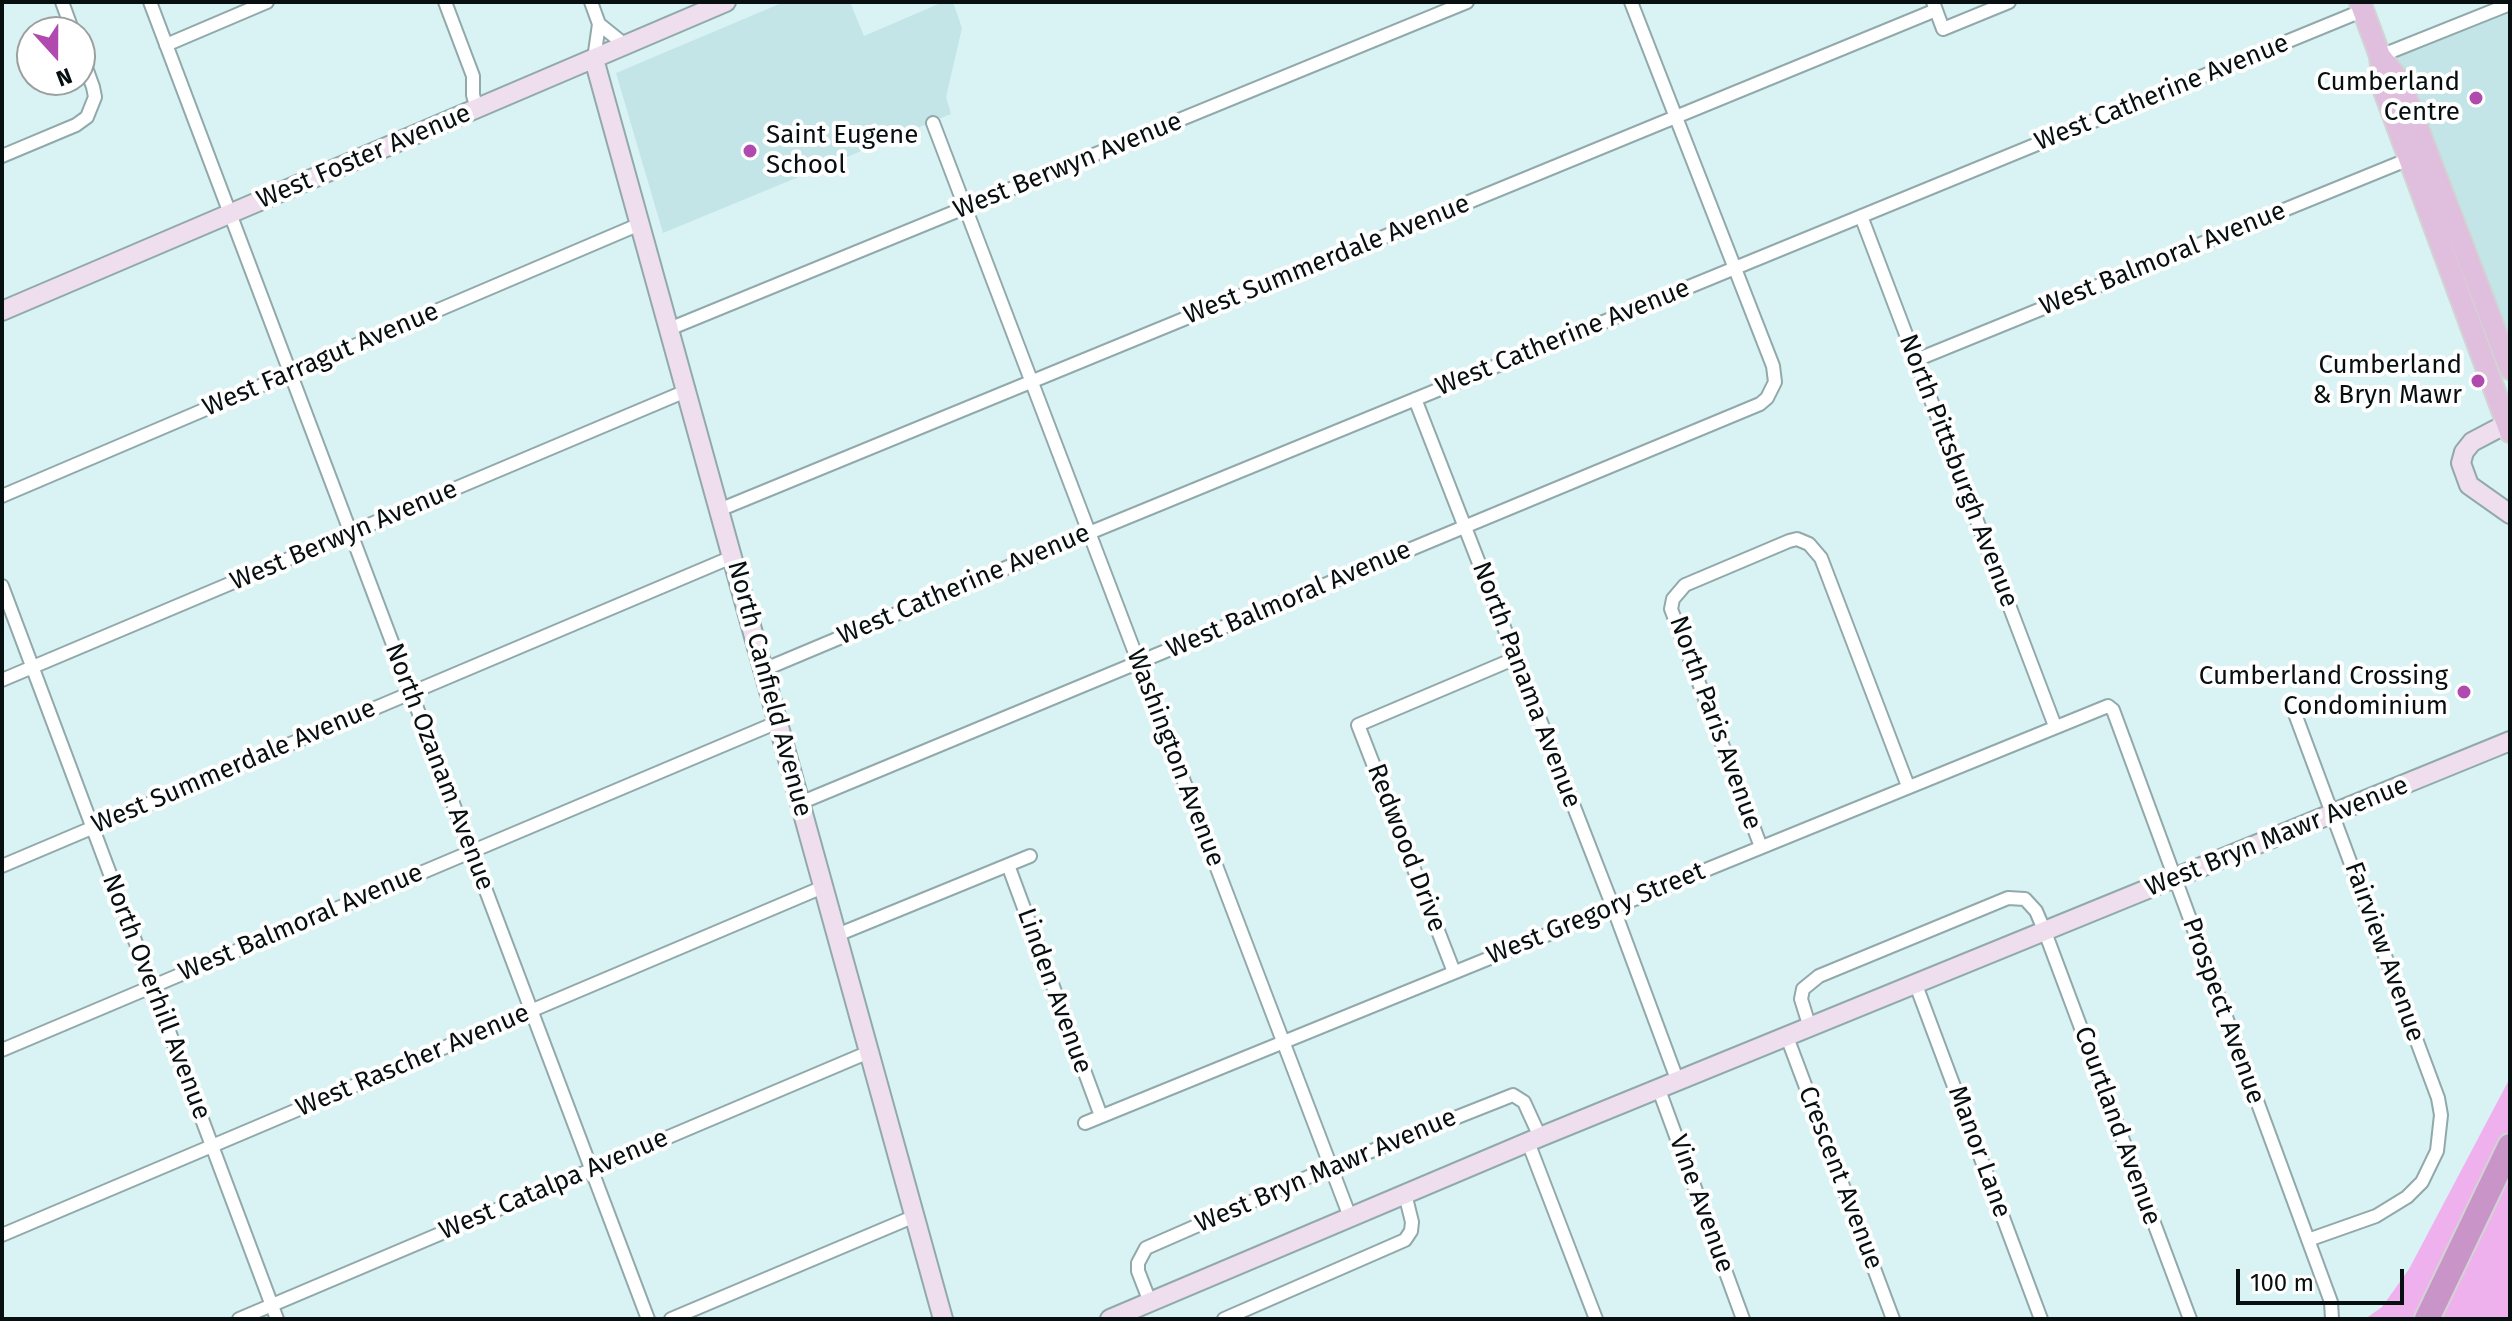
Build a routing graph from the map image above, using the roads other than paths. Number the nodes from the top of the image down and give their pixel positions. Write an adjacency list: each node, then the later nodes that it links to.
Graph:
1 (150, 2): 13 (street, North Ozanam Avenue)
2 (267, 2): 13 (street)
3 (445, 2): 18 (street)
4 (591, 2): 12 (street)
5 (1467, 2): 23 (street, West Berwyn Avenue)
6 (1631, 2): 19 (street)
7 (2009, 2): 10 (street)
8 (722, 3): 14 (street, West Foster Avenue)
9 (2510, 4): 15 (street)
10 (1934, 6): 19 (street, West Summerdale Avenue)
11 (2362, 6): 15 (main road); 25 (street, West Catherine Avenue)
12 (599, 24): 14 (street); 16 (street)
13 (166, 45): 24 (street, North Ozanam Avenue)
14 (625, 45): 16 (street, West Foster Avenue)
15 (2380, 56): 22 (main road); 31 (main road)
16 (594, 59): 18 (street, West Foster Avenue); 26 (street, North Canfield Avenue)
17 (93, 96): 21 (street)
18 (484, 106): 24 (street, West Foster Avenue)
19 (1675, 117): 27 (street); 33 (street, West Summerdale Avenue)
20 (933, 123): 23 (street, Washington Avenue)
21 (2, 156)
22 (2409, 159): 30 (street, West Balmoral Avenue); 36 (main road)
23 (965, 209): 29 (street, West Berwyn Avenue); 33 (street, Washington Avenue)
24 (230, 214): 28 (street, West Foster Avenue); 32 (street, North Ozanam Avenue)
25 (1861, 216): 27 (street, West Catherine Avenue); 30 (street, North Pittsburgh Avenue)
26 (640, 224): 29 (street, North Canfield Avenue); 32 (street, West Farragut Avenue)
27 (1733, 267): 35 (street, West Catherine Avenue); 40 (street, West Balmoral Avenue)
28 (2, 311)
29 (669, 329): 34 (street, North Canfield Avenue)
30 (1916, 360): 54 (street, North Pittsburgh Avenue)
31 (2510, 369)
32 (290, 374): 37 (street, West Farragut Avenue); 41 (street, North Ozanam Avenue)
33 (1031, 382): 38 (street, West Summerdale Avenue); 42 (street, Washington Avenue)
34 (686, 391): 38 (street, North Canfield Avenue); 41 (street, West Berwyn Avenue)
35 (1415, 399): 40 (street, North Panama Avenue); 42 (street, West Catherine Avenue)
36 (2509, 426): 39 (street)
37 (2, 496)
38 (719, 510): 43 (street, North Canfield Avenue)
39 (2510, 514)
40 (1465, 527): 45 (street, North Panama Avenue); 46 (street, West Balmoral Avenue)
41 (350, 533): 47 (street, West Berwyn Avenue); 50 (street, North Ozanam Avenue)
42 (1089, 533): 46 (street, Washington Avenue); 48 (street, West Catherine Avenue)
43 (732, 557): 48 (street, North Canfield Avenue); 50 (street, West Summerdale Avenue)
44 (2, 586): 47 (street, North Overhill Avenue)
45 (1516, 658): 67 (street, North Panama Avenue); 70 (street, Redwood Drive)
46 (1138, 663): 57 (street, West Balmoral Avenue); 76 (street, Washington Avenue)
47 (33, 667): 49 (street, West Berwyn Avenue); 59 (street, North Overhill Avenue)
48 (763, 670): 53 (street, North Canfield Avenue)
49 (2, 680)
50 (411, 693): 59 (street, West Summerdale Avenue); 61 (street, North Ozanam Avenue)
51 (2291, 703): 58 (street, Fairview Avenue)
52 (2108, 706): 54 (street, West Gregory Street); 65 (street, Prospect Avenue)
53 (778, 722): 57 (street, North Canfield Avenue); 61 (street, West Balmoral Avenue)
54 (2055, 726): 56 (street, West Gregory Street)
55 (2510, 741): 58 (street, West Bryn Mawr Avenue)
56 (1908, 786): 60 (street, West Gregory Street); 60 (street, North Paris Avenue)
57 (800, 803): 66 (street, North Canfield Avenue)
58 (2333, 813): 65 (street, West Bryn Mawr Avenue); 92 (street, Fairview Avenue)
59 (93, 828): 64 (street, West Summerdale Avenue); 72 (street, North Overhill Avenue)
60 (1761, 847): 67 (street, West Gregory Street)
61 (471, 852): 72 (street, West Balmoral Avenue); 73 (street, North Ozanam Avenue)
62 (1030, 856): 63 (street)
63 (1008, 865): 69 (street); 81 (street, Linden Avenue)
64 (2, 866)
65 (2175, 879): 68 (street, West Bryn Mawr Avenue); 92 (street, Prospect Avenue)
66 (823, 887): 69 (street, North Canfield Avenue); 73 (street, West Rascher Avenue)
67 (1613, 907): 70 (street, West Gregory Street); 79 (street, North Panama Avenue)
68 (2045, 932): 71 (street, West Bryn Mawr Avenue); 74 (street); 107 (street, Courtland Avenue)
69 (837, 935): 78 (street, North Canfield Avenue)
70 (1454, 972): 76 (street, West Gregory Street)
71 (1916, 985): 74 (street, West Bryn Mawr Avenue); 106 (street, Manor Lane)
72 (152, 986): 77 (street, West Balmoral Avenue); 84 (street, North Overhill Avenue)
73 (531, 1011): 84 (street, West Rascher Avenue); 87 (street, North Ozanam Avenue)
74 (1810, 1028): 75 (street, West Bryn Mawr Avenue)
75 (1787, 1037): 79 (street, West Bryn Mawr Avenue); 105 (street, Crescent Avenue)
76 (1283, 1042): 81 (street, West Gregory Street); 86 (street, Washington Avenue)
77 (2, 1050)
78 (869, 1052): 87 (street, West Catalpa Avenue); 89 (street, North Canfield Avenue)
79 (1678, 1082): 80 (street, West Bryn Mawr Avenue)
80 (1659, 1090): 83 (street, West Bryn Mawr Avenue); 104 (street, Vine Avenue)
81 (1101, 1116): 82 (street, West Gregory Street)
82 (1085, 1123)
83 (1534, 1140): 86 (street, West Bryn Mawr Avenue); 88 (street, West Bryn Mawr Avenue); 103 (street)
84 (212, 1146): 91 (street, West Rascher Avenue); 94 (street, North Overhill Avenue)
85 (2510, 1146): 108 (highway)
86 (1331, 1167): 90 (street, Washington Avenue); 93 (street, West Bryn Mawr Avenue)
87 (591, 1169): 94 (street, West Catalpa Avenue); 98 (street, North Ozanam Avenue)
88 (1405, 1194): 90 (street, West Bryn Mawr Avenue); 102 (street, West Bryn Mawr Avenue)
89 (915, 1216): 99 (street); 100 (street, North Canfield Avenue)
90 (1350, 1217): 93 (street, West Bryn Mawr Avenue)
91 (2, 1235)
92 (2308, 1240): 95 (street, Prospect Avenue)
93 (1150, 1302): 101 (street, West Bryn Mawr Avenue)
94 (272, 1305): 96 (street, West Catalpa Avenue); 97 (street, North Overhill Avenue)
95 (2333, 1318)
96 (239, 1319)
97 (277, 1319)
98 (648, 1319)
99 (671, 1319)
100 (943, 1319)
101 (1110, 1319)
102 (1224, 1319)
103 (1596, 1319)
104 (1743, 1319)
105 (1893, 1319)
106 (2041, 1319)
107 (2190, 1319)
108 (2427, 1319)

